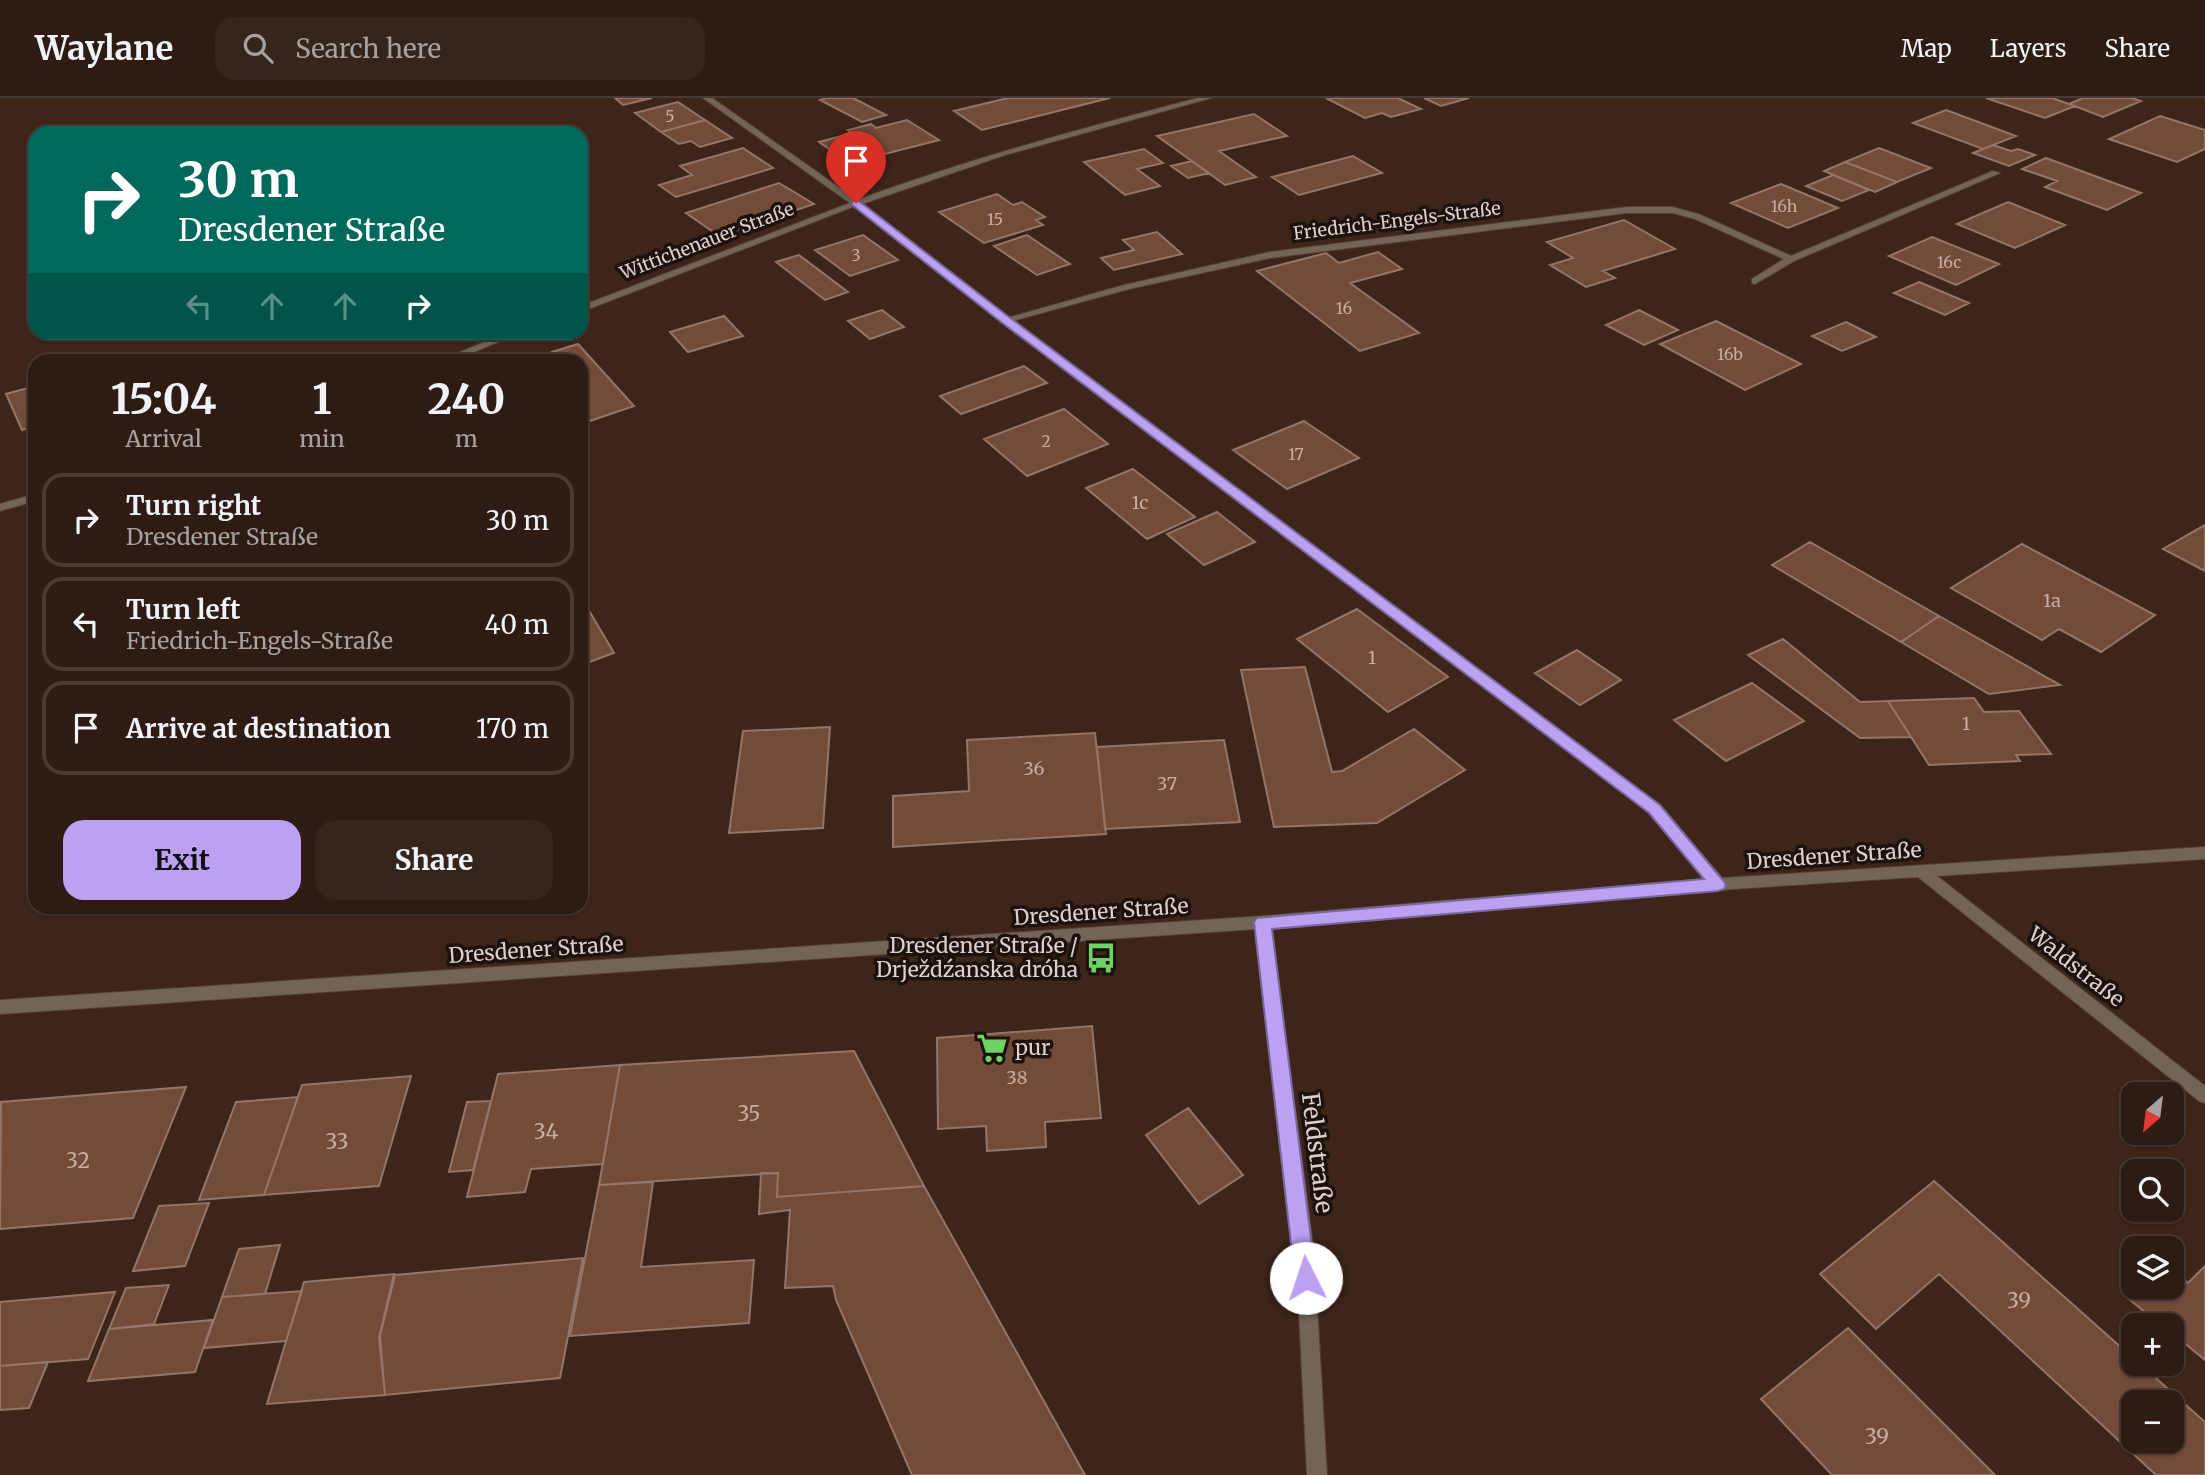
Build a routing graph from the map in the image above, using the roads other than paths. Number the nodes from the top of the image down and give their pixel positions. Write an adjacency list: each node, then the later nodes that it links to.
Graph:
1 (707, 98): 4 (street)
2 (1206, 98): 4 (street, Wittichenauer Straße)
3 (1996, 173): 5 (street)
4 (856, 203): 7 (street, Wittichenauer Straße); 8 (street)
5 (1791, 259): 6 (street); 8 (street, Friedrich-Engels-Straße)
6 (1755, 281)
7 (588, 306)
8 (1005, 320): 15 (street)
9 (498, 340): 10 (street)
10 (462, 354)
11 (28, 499): 12 (street)
12 (0, 508)
13 (2205, 853): 14 (street, Dresdener Straße)
14 (1921, 871): 15 (street, Dresdener Straße); 18 (street, Waldstraße)
15 (1718, 884): 16 (street, Dresdener Straße)
16 (1263, 922): 17 (street, Dresdener Straße); 19 (street, Feldstraße)
17 (0, 1007)
18 (2205, 1096)
19 (1317, 1475)

